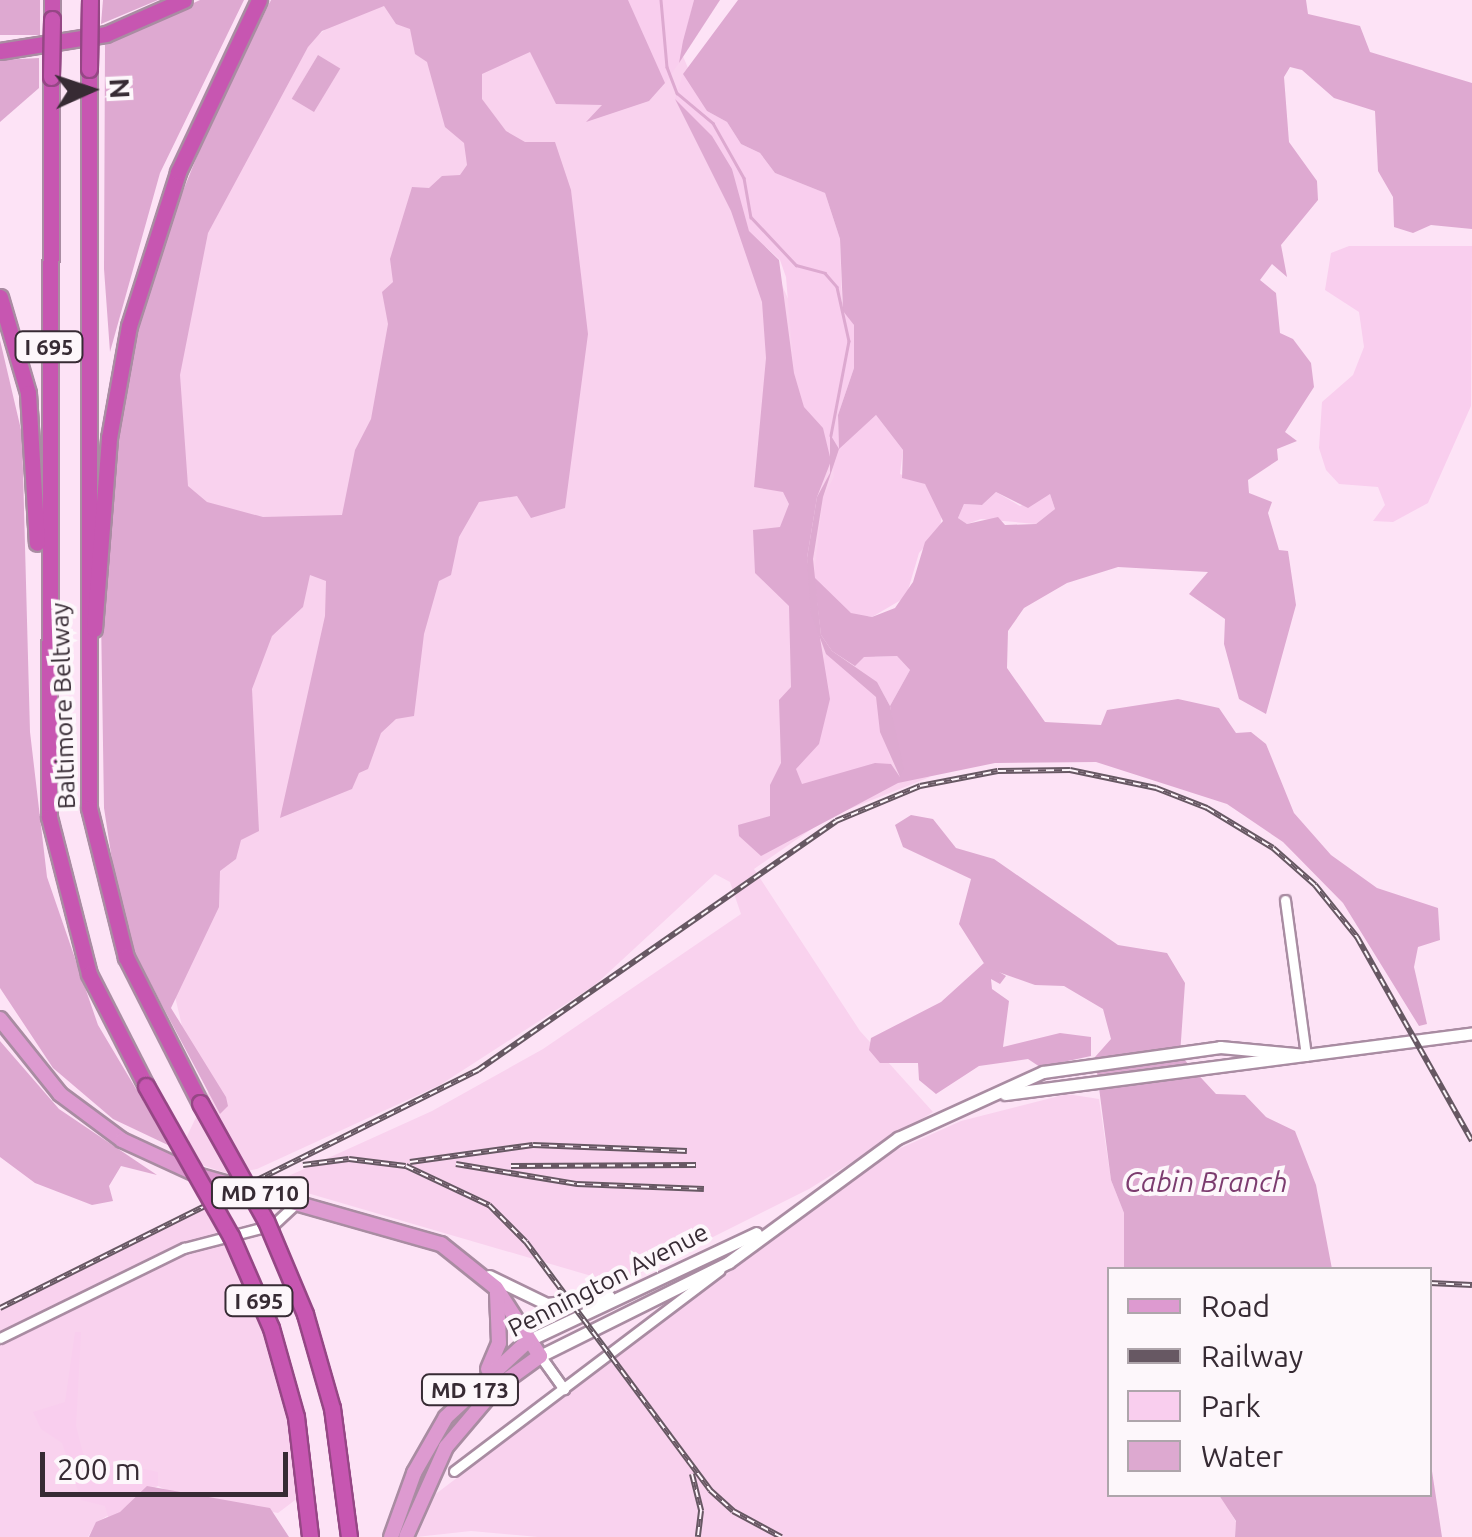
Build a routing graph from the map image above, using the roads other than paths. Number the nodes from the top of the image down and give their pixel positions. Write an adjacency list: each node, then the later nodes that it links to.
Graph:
1 (52, 0): 8 (highway, Baltimore Beltway / I 695, bridge)
2 (90, 0): 7 (highway, Baltimore Beltway / I 695, bridge)
3 (184, 0): 5 (highway)
4 (260, 0): 7 (highway)
5 (0, 51)
6 (0, 297): 8 (highway)
7 (89, 808): 27 (highway, Baltimore Beltway / I 695, bridge)
8 (50, 817): 26 (highway, Baltimore Beltway / I 695, bridge)
9 (1285, 900): 12 (street)
10 (0, 1019): 14 (main road, MD 710)
11 (1472, 1034): 12 (main road, Pennington Avenue / MD 173)
12 (1306, 1054): 13 (main road, Pennington Avenue / MD 173); 13 (main road, Pennington Avenue / MD 173)
13 (991, 1096): 15 (main road, Pennington Avenue / MD 173)
14 (297, 1202): 17 (main road, MD 710); 20 (street)
15 (765, 1230): 16 (main road, Pennington Avenue / MD 173); 19 (main road, Pennington Avenue / MD 173)
16 (729, 1262): 22 (main road, Pennington Avenue / MD 173); 24 (street)
17 (481, 1272): 18 (main road, MD 710); 19 (main road)
18 (496, 1288): 21 (main road, MD 710); 23 (main road)
19 (632, 1291): 21 (main road, Pennington Avenue / MD 173)
20 (0, 1338)
21 (530, 1340): 22 (main road, MD 710); 23 (main road, Pennington Avenue / MD 173)
22 (541, 1357): 24 (street); 29 (main road, Pennington Avenue / MD 173)
23 (485, 1376): 28 (main road, Pennington Avenue / MD 173)
24 (564, 1389): 25 (street)
25 (454, 1471)
26 (310, 1537)
27 (348, 1537)
28 (392, 1537)
29 (406, 1537)

